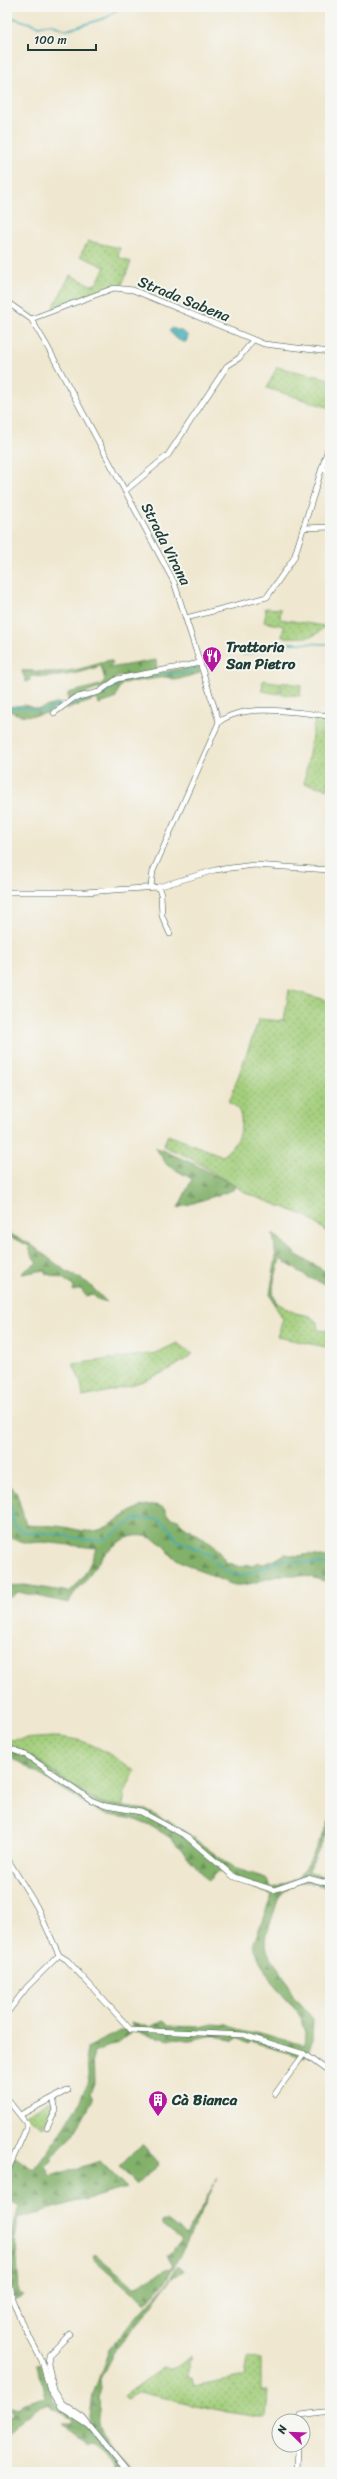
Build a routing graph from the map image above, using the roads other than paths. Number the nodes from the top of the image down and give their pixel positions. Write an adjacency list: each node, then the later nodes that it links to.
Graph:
1 (7, 302): 2 (street, Strada Virana)
2 (31, 319): 3 (street, Strada Sabena); 8 (street, Strada Virana)
3 (253, 340): 4 (street, Strada Sabena); 8 (street)
4 (330, 352)
5 (330, 442): 6 (street)
6 (322, 469): 7 (street); 10 (street)
7 (330, 471)
8 (125, 491): 11 (street, Strada Virana)
9 (330, 527): 10 (street)
10 (303, 528): 11 (street)
11 (186, 618): 12 (street, Strada Virana)
12 (200, 663): 13 (street); 15 (street, Strada Virana)
13 (54, 713)
14 (330, 716): 15 (street)
15 (218, 722): 17 (street)
16 (330, 870): 18 (street)
17 (151, 886): 18 (street); 19 (street)
18 (158, 887): 20 (street)
19 (7, 892)
20 (170, 934)
21 (7, 1748): 23 (street)
22 (7, 1858): 24 (street)
23 (330, 1884)
24 (59, 1955): 25 (street); 26 (street)
25 (7, 2013)
26 (304, 2054): 27 (street); 29 (street)
27 (330, 2073)
28 (68, 2090): 30 (street)
29 (276, 2094)
30 (53, 2098): 32 (street); 33 (street)
31 (7, 2099): 32 (street)
32 (20, 2115): 34 (street)
33 (47, 2128)
34 (7, 2172)
35 (7, 2240): 39 (street)
36 (70, 2334): 39 (street)
37 (330, 2411): 38 (street)
38 (305, 2413)
39 (88, 2425): 41 (street)
40 (298, 2453): 42 (street)
41 (127, 2472)
42 (297, 2472)

